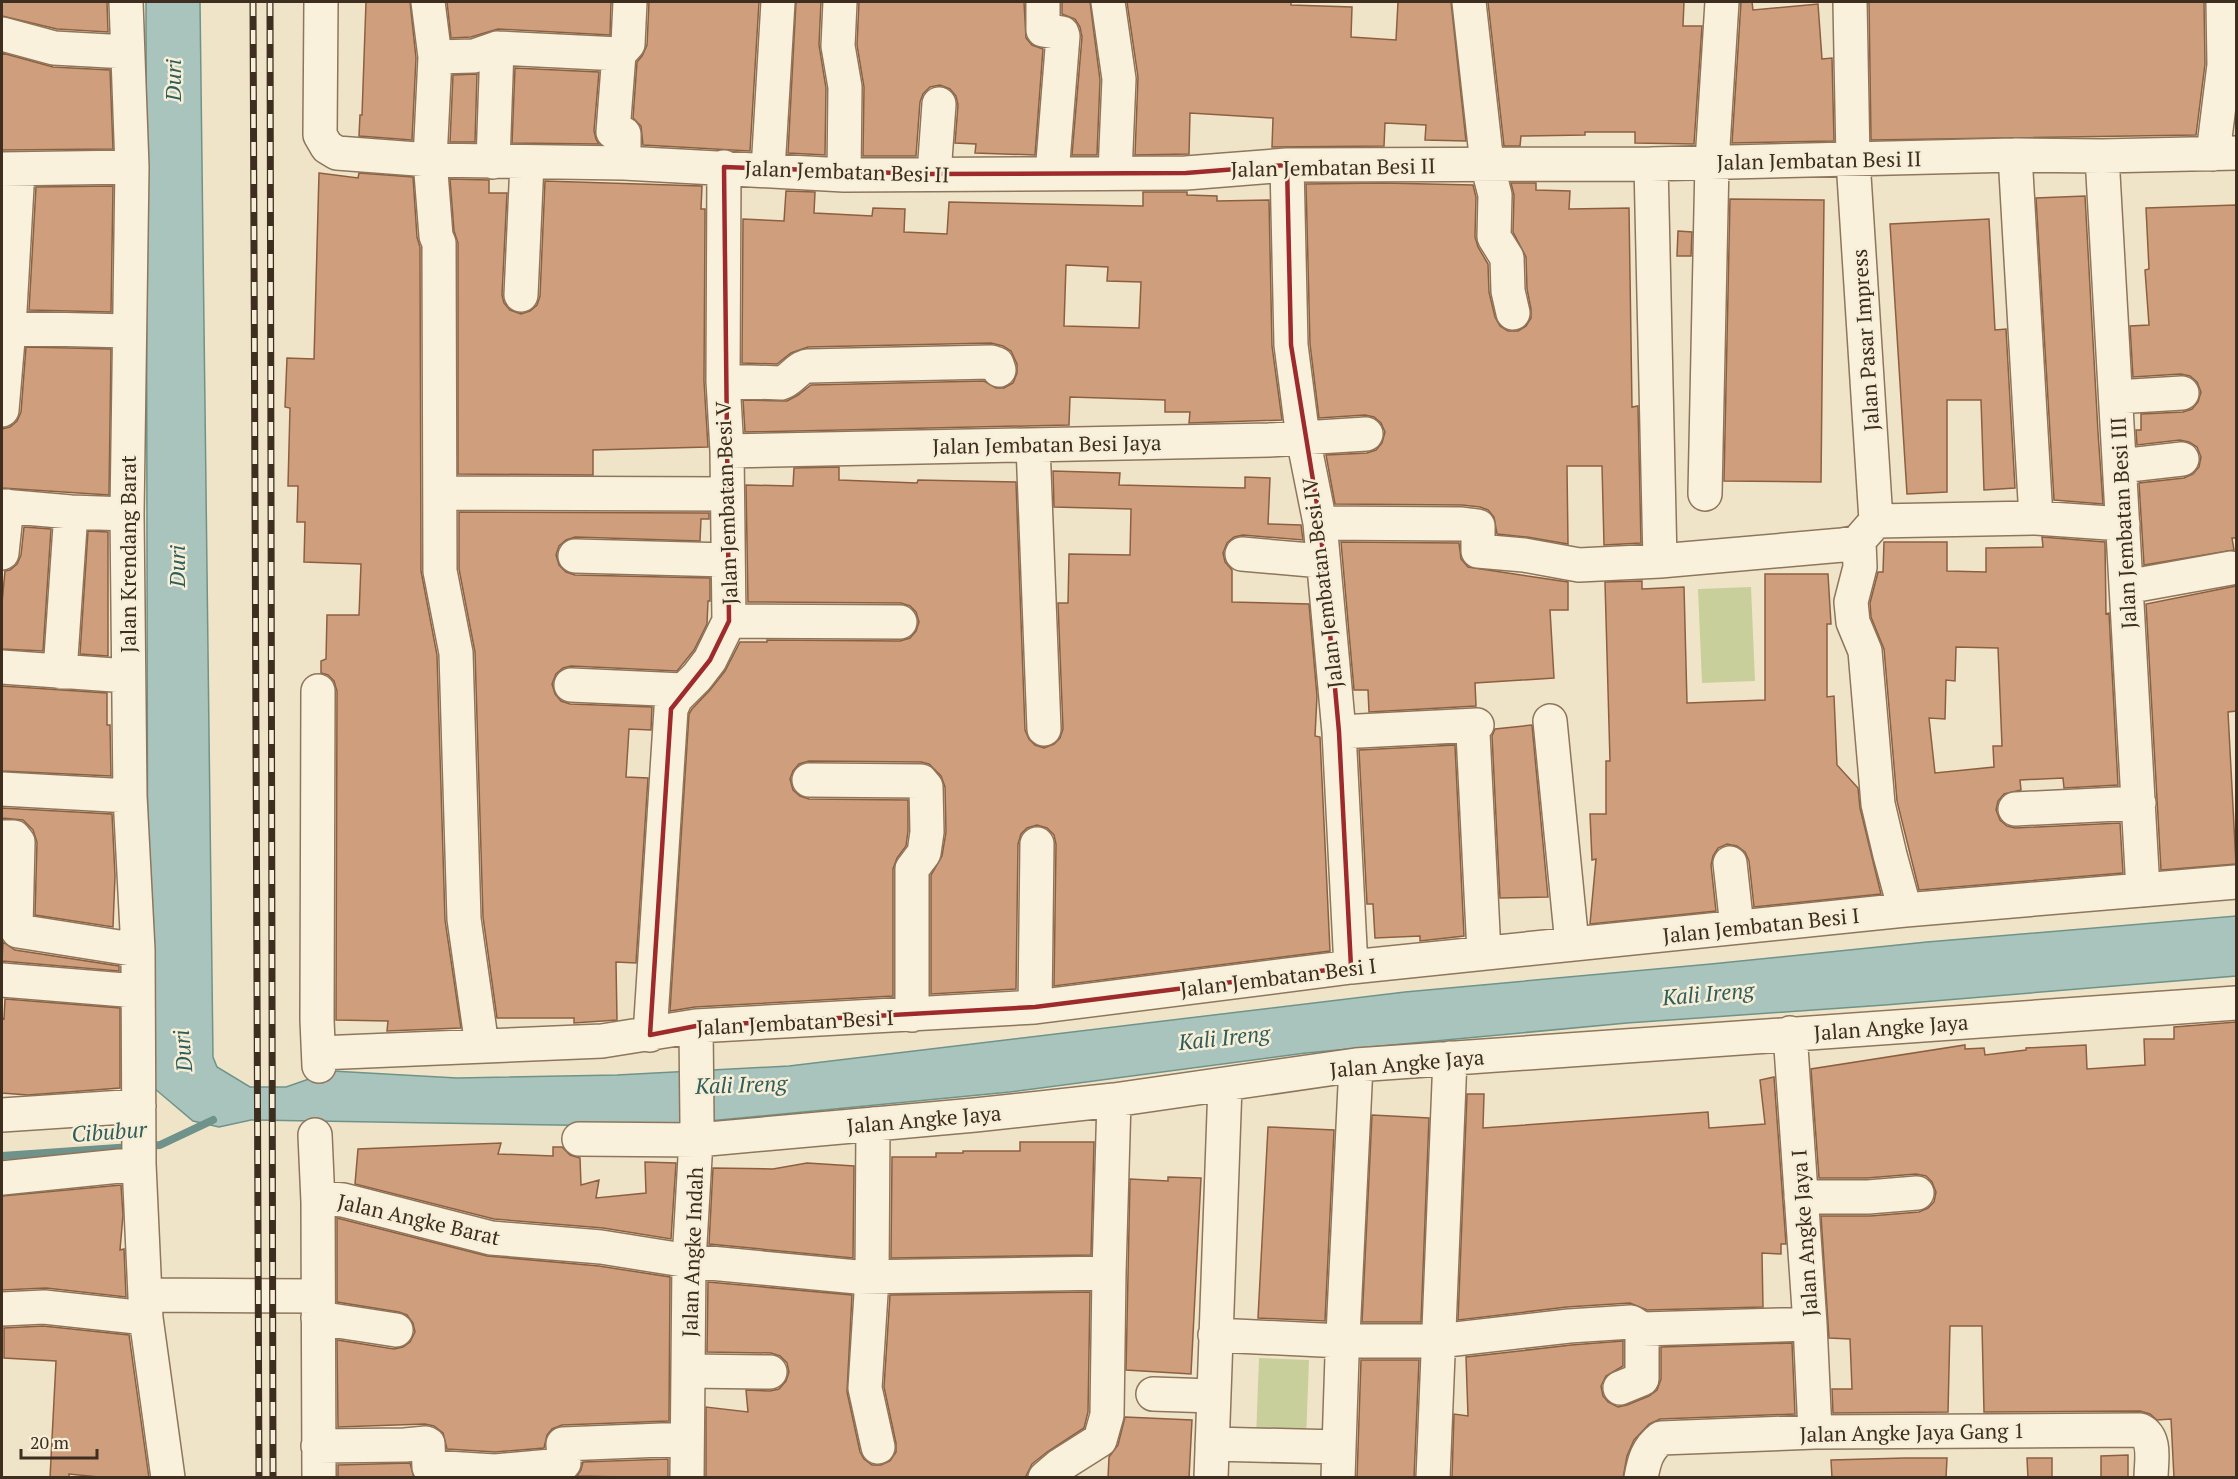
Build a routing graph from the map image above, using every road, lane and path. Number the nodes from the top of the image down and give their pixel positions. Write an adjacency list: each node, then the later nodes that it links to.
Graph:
1 (126, 2): 15 (street, Jalan Krendang Barat)
2 (321, 2): 22 (street, Jalan Jembatan Besi II)
3 (428, 2): 17 (street)
4 (630, 2): 16 (street)
5 (778, 2): 34 (street)
6 (840, 2): 38 (street)
7 (1043, 2): 37 (street)
8 (1108, 2): 35 (street)
9 (1469, 2): 28 (street)
10 (1722, 2): 25 (street)
11 (1850, 2): 23 (street, Jalan Pasar Impress)
12 (2223, 2): 19 (street)
13 (2, 34): 15 (street)
14 (497, 48): 16 (street); 17 (street); 24 (street)
15 (127, 52): 31 (street, Jalan Krendang Barat)
16 (619, 54): 27 (street)
17 (435, 57): 22 (street)
18 (939, 104): 36 (street)
19 (2225, 153): 21 (street, Jalan Jembatan Besi II)
20 (2015, 155): 21 (street, Jalan Jembatan Besi II); 23 (street, Jalan Jembatan Besi II); 60 (street)
21 (2102, 156): 46 (street, Jalan Jembatan Besi III)
22 (430, 160): 24 (street, Jalan Jembatan Besi II); 54 (street)
23 (1853, 160): 25 (street, Jalan Jembatan Besi II); 63 (street, Jalan Pasar Impress)
24 (493, 162): 26 (street, Jalan Jembatan Besi II)
25 (1712, 162): 29 (street, Jalan Jembatan Besi II); 56 (street)
26 (527, 163): 27 (street, Jalan Jembatan Besi II); 39 (street)
27 (624, 163): 32 (street, Jalan Jembatan Besi II)
28 (1487, 164): 29 (street, Jalan Jembatan Besi II); 30 (street, Jalan Jembatan Besi II); 40 (street)
29 (1651, 164): 69 (street)
30 (1287, 165): 35 (street, Jalan Jembatan Besi II); 49 (street, Jalan Jembatan Besi IV)
31 (132, 167): 33 (street); 42 (street, Jalan Krendang Barat)
32 (724, 167): 34 (street, Jalan Jembatan Besi II); 44 (street, Jalan Jembatan Besi V)
33 (10, 169): 41 (street)
34 (768, 170): 38 (street, Jalan Jembatan Besi II)
35 (1115, 173): 37 (street, Jalan Jembatan Besi II)
36 (934, 174): 37 (street, Jalan Jembatan Besi II); 38 (street, Jalan Jembatan Besi II)
37 (1052, 174)
38 (844, 175)
39 (521, 295)
40 (1513, 313)
41 (5, 328): 42 (street); 47 (street)
42 (129, 331): 59 (street, Jalan Krendang Barat)
43 (999, 370): 44 (street)
44 (723, 381): 51 (street, Jalan Jembatan Besi V)
45 (2182, 393): 46 (street)
46 (2116, 397): 53 (street, Jalan Jembatan Besi III)
47 (2, 410)
48 (1366, 434): 49 (street, Jalan Jembatan Besi Jaya)
49 (1303, 438): 50 (street, Jalan Jembatan Besi Jaya); 61 (street, Jalan Jembatan Besi IV)
50 (1033, 445): 51 (street, Jalan Jembatan Besi Jaya); 81 (street)
51 (727, 451): 55 (street, Jalan Jembatan Besi V)
52 (2182, 459): 53 (street)
53 (2120, 466): 62 (street, Jalan Jembatan Besi III)
54 (441, 493): 55 (street); 107 (street)
55 (727, 494): 67 (street, Jalan Jembatan Besi V)
56 (1705, 494)
57 (4, 506): 58 (street); 64 (street)
58 (70, 512): 59 (street); 75 (street)
59 (127, 514): 76 (street, Jalan Krendang Barat)
60 (2036, 518): 62 (street); 63 (street)
61 (1320, 523): 68 (street, Jalan Jembatan Besi IV); 69 (street)
62 (2123, 524): 71 (street, Jalan Jembatan Besi III)
63 (1867, 531): 69 (street); 93 (street, Jalan Pasar Impress)
64 (2, 553)
65 (1242, 554): 68 (street)
66 (575, 556): 67 (street)
67 (728, 560): 72 (street, Jalan Jembatan Besi V)
68 (1322, 561): 82 (street, Jalan Jembatan Besi IV)
69 (1659, 561)
70 (2231, 568): 71 (street)
71 (2127, 587): 86 (street, Jalan Jembatan Besi III)
72 (729, 621): 73 (street); 78 (street, Jalan Jembatan Besi V)
73 (900, 621)
74 (2, 668): 75 (street)
75 (60, 672): 76 (street)
76 (128, 676): 85 (street, Jalan Krendang Barat)
77 (571, 685): 78 (street)
78 (683, 690): 105 (street, Jalan Jembatan Besi V)
79 (318, 691): 107 (street, Jalan Jembatan Besi I)
80 (1550, 721): 95 (street)
81 (1044, 729)
82 (1339, 732): 97 (street); 98 (street, Jalan Jembatan Besi IV)
83 (809, 780): 103 (street)
84 (2, 789): 85 (street)
85 (130, 796): 96 (street, Jalan Krendang Barat)
86 (2139, 803): 87 (street); 92 (street, Jalan Jembatan Besi III)
87 (2015, 809)
88 (2, 837): 96 (street)
89 (1037, 844): 102 (street)
90 (1730, 863): 94 (street)
91 (2236, 882): 92 (street, Jalan Jembatan Besi I)
92 (2143, 890): 93 (street, Jalan Jembatan Besi I)
93 (1905, 910): 94 (street, Jalan Jembatan Besi I)
94 (1737, 927): 95 (street, Jalan Jembatan Besi I)
95 (1572, 944): 97 (street, Jalan Jembatan Besi I)
96 (138, 950): 100 (street, Jalan Krendang Barat)
97 (1484, 953): 98 (street, Jalan Jembatan Besi I)
98 (1351, 967): 102 (street, Jalan Jembatan Besi I)
99 (2, 980): 100 (street)
100 (137, 991): 112 (street, Jalan Krendang Barat)
101 (2236, 1003): 104 (street, Jalan Angke Jaya)
102 (1035, 1007): 103 (street, Jalan Jembatan Besi I)
103 (912, 1015): 106 (street, Jalan Jembatan Besi I)
104 (1790, 1033): 108 (street, Jalan Angke Jaya); 121 (street, Jalan Angke Jaya I)
105 (650, 1035): 106 (street, Jalan Jembatan Besi I); 107 (street, Jalan Jembatan Besi I)
106 (696, 1035): 115 (street, Jalan Angke Indah)
107 (482, 1046)
108 (1450, 1058): 109 (street, Jalan Angke Jaya); 134 (street)
109 (1356, 1065): 110 (street, Jalan Angke Jaya); 133 (street)
110 (1225, 1085): 111 (street, Jalan Angke Jaya); 132 (street)
111 (1114, 1100): 114 (street, Jalan Angke Jaya); 124 (street)
112 (139, 1106): 113 (street); 118 (street, Jalan Krendang Barat)
113 (2, 1115)
114 (873, 1124): 115 (street, Jalan Angke Jaya); 125 (street)
115 (697, 1132): 117 (street, Jalan Angke Jaya); 123 (street, Jalan Angke Indah)
116 (315, 1135): 122 (street)
117 (579, 1139)
118 (139, 1163): 119 (street); 126 (street, Jalan Krendang Barat)
119 (2, 1178)
120 (1917, 1193): 121 (street)
121 (1801, 1197): 129 (street, Jalan Angke Jaya I)
122 (318, 1202): 123 (street, Jalan Angke Barat); 127 (street, Jalan Angke Barat)
123 (689, 1261): 125 (street, Jalan Angke Barat); 135 (street, Jalan Angke Indah)
124 (1109, 1273): 125 (street, Jalan Angke Barat); 149 (street)
125 (872, 1278): 143 (street)
126 (147, 1306): 127 (street); 128 (street); 147 (street, Jalan Krendang Barat)
127 (318, 1307): 131 (street); 144 (street, Jalan Angke Barat)
128 (2, 1309)
129 (1810, 1324): 130 (street); 140 (street, Jalan Angke Jaya I)
130 (1642, 1329): 134 (street); 137 (street)
131 (396, 1330)
132 (1215, 1335): 133 (street); 139 (street)
133 (1342, 1341): 134 (street); 145 (street)
134 (1438, 1341): 151 (street)
135 (688, 1371): 136 (street); 141 (street, Jalan Angke Indah)
136 (770, 1372)
137 (1620, 1388)
138 (1154, 1394): 139 (street)
139 (1214, 1396): 142 (street)
140 (1815, 1432): 146 (street, Jalan Angke Jaya Gang 1); 152 (street, Jalan Angke Jaya Gang 1)
141 (687, 1439): 144 (street); 148 (street, Jalan Angke Indah)
142 (1212, 1444): 145 (street); 150 (street)
143 (878, 1447)
144 (319, 1462)
145 (1339, 1462)
146 (1642, 1470)
147 (168, 1478)
148 (687, 1478)
149 (1045, 1478)
150 (1211, 1478)
151 (1433, 1478)
152 (2151, 1478)

